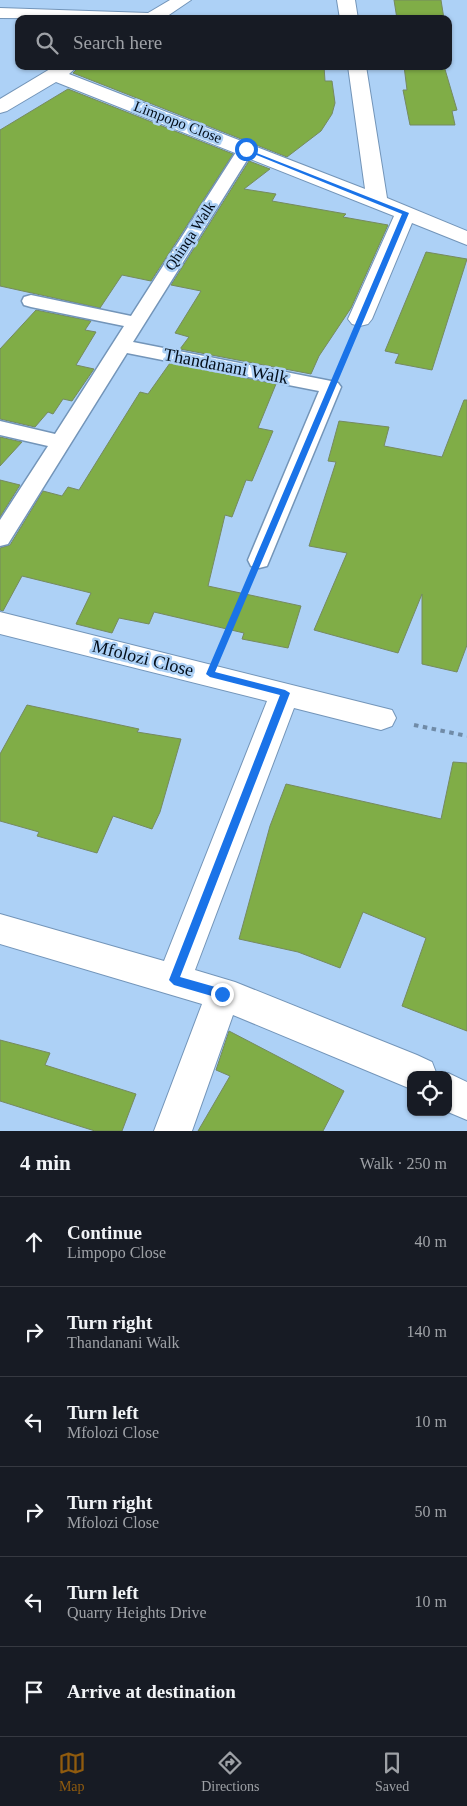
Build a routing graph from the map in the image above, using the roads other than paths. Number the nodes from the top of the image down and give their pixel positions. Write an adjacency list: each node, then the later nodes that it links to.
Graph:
1 (182, 0): 5 (street)
2 (346, 0): 6 (street)
3 (0, 13): 4 (street)
4 (50, 15)
5 (157, 15)
6 (348, 15)
7 (358, 70): 11 (street)
8 (62, 71): 9 (street); 10 (street, Limpopo Close)
9 (0, 106)
10 (246, 149): 11 (street, Limpopo Close); 16 (lane, Qhinqa Walk)
11 (377, 201): 12 (street, Limpopo Close)
12 (406, 213): 13 (street, Limpopo Close); 15 (street)
13 (467, 239)
14 (31, 301): 16 (lane)
15 (360, 319)
16 (135, 323): 17 (lane, Qhinqa Walk)
17 (122, 346): 19 (lane, Qhinqa Walk); 21 (lane, Thandanani Walk)
18 (0, 428): 19 (lane)
19 (61, 442): 20 (lane, Qhinqa Walk)
20 (0, 538)
21 (259, 560)
22 (0, 623): 23 (street, Mfolozi Close)
23 (285, 693): 24 (street, Mfolozi Close); 26 (street)
24 (381, 718)
25 (0, 929): 26 (street)
26 (174, 980): 27 (street)
27 (222, 994): 28 (street); 31 (street)
28 (411, 1071)
29 (452, 1093): 30 (street)
30 (467, 1102)
31 (173, 1131)

